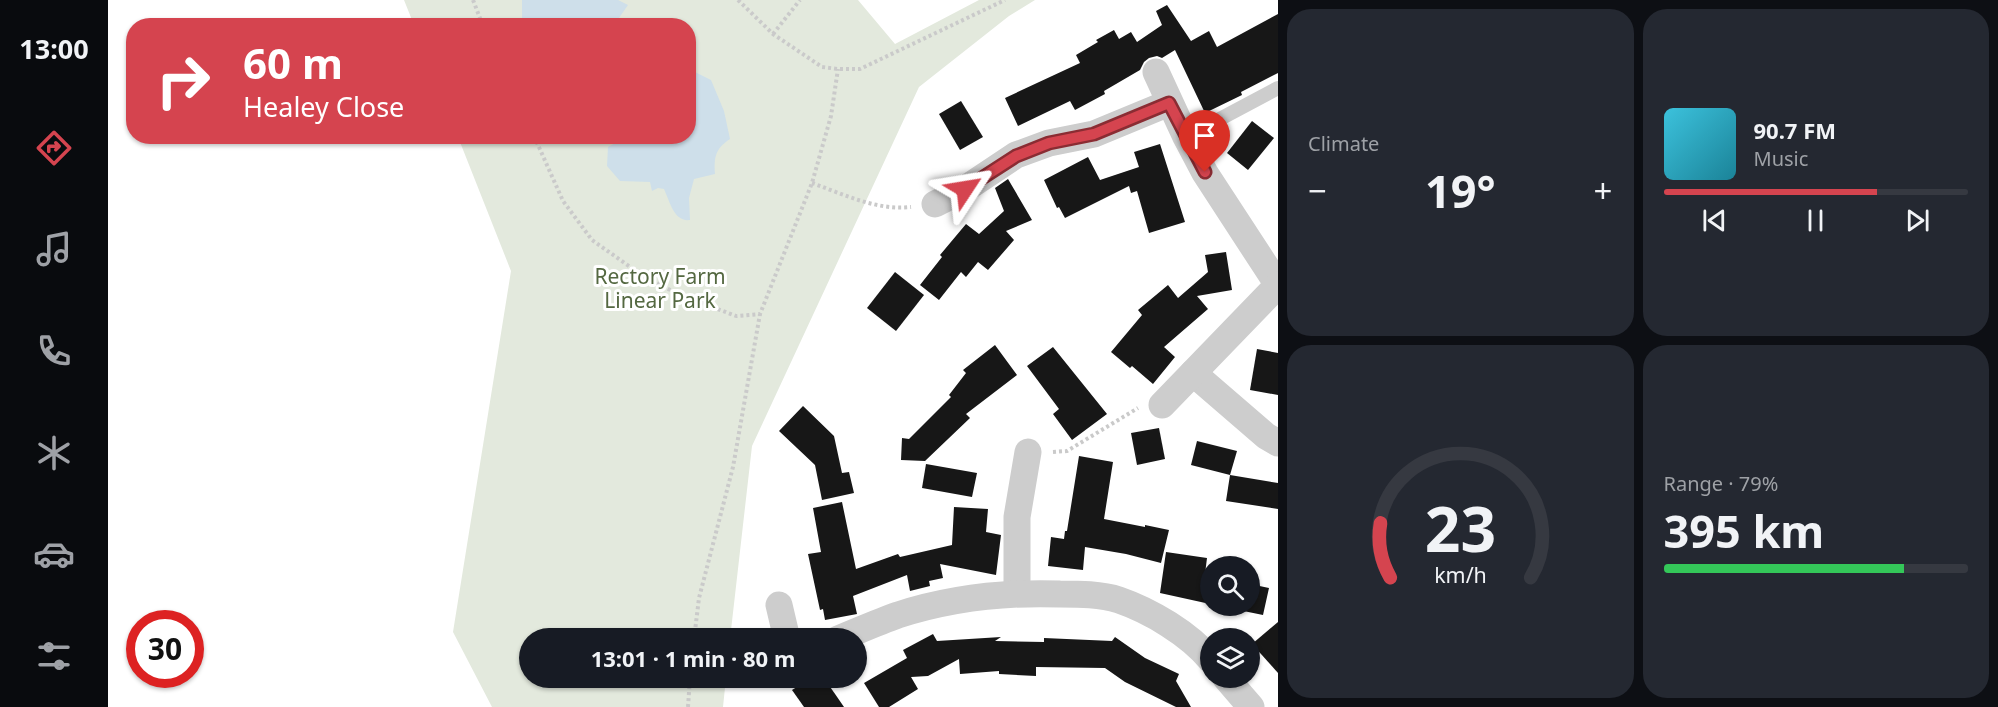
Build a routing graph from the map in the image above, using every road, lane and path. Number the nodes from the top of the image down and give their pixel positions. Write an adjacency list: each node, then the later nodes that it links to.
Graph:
1 (473, 0): 5 (path)
2 (738, 0): 6 (path)
3 (800, 0): 6 (path)
4 (1005, 0): 7 (path)
5 (480, 18)
6 (773, 34): 7 (path)
7 (838, 69): 13 (path)
8 (1156, 72): 10 (street)
9 (1278, 88): 11 (lane)
10 (1169, 103): 11 (street); 14 (street)
11 (1186, 138): 15 (street)
12 (538, 144): 16 (path)
13 (812, 183): 14 (path); 16 (path)
14 (935, 204)
15 (1278, 285): 17 (street)
16 (760, 314): 23 (path)
17 (1193, 373): 18 (street); 19 (street)
18 (1162, 405): 20 (path)
19 (1278, 443)
20 (1028, 452): 21 (street)
21 (1017, 593): 25 (street); 26 (street)
22 (779, 605): 24 (street)
23 (695, 628)
24 (784, 628)
25 (866, 628)
26 (1200, 647)
27 (689, 688): 29 (path)
28 (1235, 688): 30 (street)
29 (688, 707)
30 (1251, 707)

